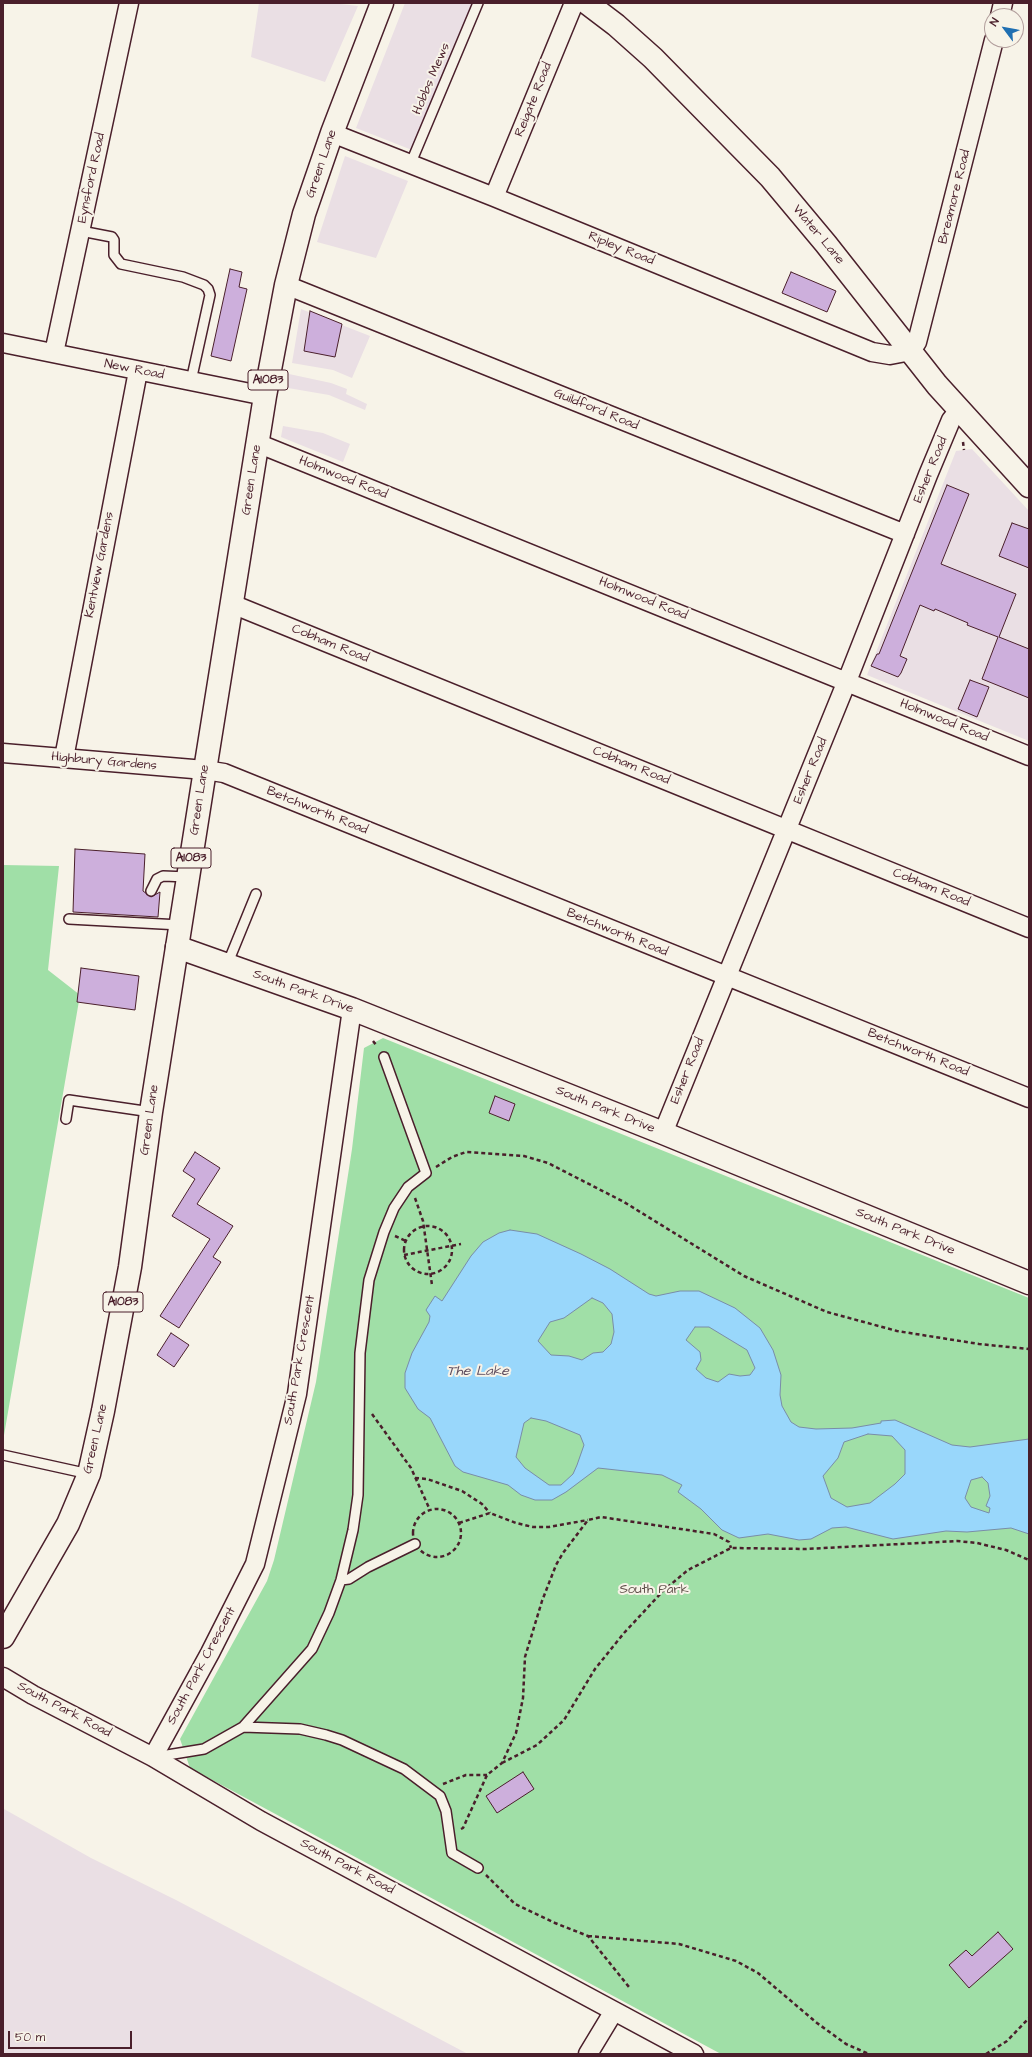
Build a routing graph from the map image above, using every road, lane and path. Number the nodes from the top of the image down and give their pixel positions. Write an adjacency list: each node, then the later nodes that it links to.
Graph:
1 (129, 3): 10 (street, Eynsford Road)
2 (382, 3): 7 (main road, Green Lane / A1083)
3 (478, 3): 8 (lane, Hobbs Mews)
4 (574, 3): 9 (street, Reigate Road)
5 (587, 3): 13 (main road, Water Lane)
6 (992, 48): 13 (street, Breamore Road)
7 (332, 133): 8 (street, Ripley Road); 11 (main road, Green Lane / A1083)
8 (410, 164): 9 (street, Ripley Road)
9 (494, 197): 13 (street, Ripley Road)
10 (81, 231): 14 (street, Eynsford Road); 16 (lane)
11 (286, 285): 17 (main road, Green Lane / A1083); 21 (street, Guildford Road)
12 (3, 343): 14 (street, New Road)
13 (911, 351): 18 (main road, Water Lane)
14 (54, 353): 15 (street, New Road)
15 (138, 371): 16 (street, New Road); 26 (street, Kentview Gardens)
16 (191, 381): 17 (street, New Road)
17 (264, 396): 19 (main road, Green Lane / A1083)
18 (959, 410): 20 (main road, Water Lane); 21 (street, Esher Road)
19 (257, 443): 22 (main road, Green Lane / A1083); 23 (street, Holmwood Road)
20 (1029, 486)
21 (906, 534): 23 (street, Esher Road)
22 (232, 604): 27 (main road, Green Lane / A1083); 28 (street, Cobham Road)
23 (847, 682): 25 (street, Holmwood Road); 28 (street, Esher Road)
24 (3, 753): 26 (street, Highbury Gardens)
25 (1029, 756)
26 (64, 758): 27 (street, Highbury Gardens)
27 (204, 770): 29 (main road, Green Lane / A1083); 37 (street, Betchworth Road)
28 (787, 830): 34 (street, Cobham Road); 37 (street, Esher Road)
29 (188, 877): 30 (lane); 33 (main road, Green Lane / A1083)
30 (151, 891)
31 (256, 894): 36 (lane)
32 (69, 919): 33 (lane)
33 (180, 925): 35 (main road, Green Lane / A1083)
34 (1029, 928)
35 (177, 947): 36 (main road, South Park Drive); 41 (main road, Green Lane / A1083)
36 (227, 965): 38 (main road, South Park Drive)
37 (726, 977): 40 (street, Betchworth Road); 43 (street, Esher Road)
38 (352, 1009): 43 (main road, South Park Drive); 70 (street, South Park Crescent)
39 (384, 1057): 44 (lane)
40 (1029, 1098)
41 (151, 1112): 42 (lane); 57 (main road, Green Lane / A1083)
42 (66, 1119)
43 (663, 1133): 52 (main road, South Park Drive)
44 (426, 1173): 45 (lane); 54 (path)
45 (408, 1187): 46 (path); 55 (lane)
46 (424, 1227): 48 (path); 49 (path); 50 (path)
47 (462, 1244): 48 (path)
48 (452, 1246): 49 (path); 51 (path)
49 (428, 1251): 50 (path); 51 (path)
50 (404, 1255): 51 (path)
51 (431, 1275): 53 (path)
52 (1029, 1283)
53 (432, 1285)
54 (1029, 1349)
55 (359, 1401): 58 (path); 66 (lane)
56 (3, 1455): 57 (lane)
57 (89, 1474): 67 (main road, Green Lane / A1083)
58 (415, 1478): 59 (path); 60 (path)
59 (430, 1510): 62 (path); 63 (path)
60 (490, 1513): 61 (path); 62 (path)
61 (588, 1520): 64 (path); 71 (path)
62 (459, 1523): 63 (path)
63 (415, 1544): 66 (lane)
64 (731, 1548): 65 (path); 71 (path)
65 (1029, 1560)
66 (341, 1580): 69 (lane)
67 (3, 1637)
68 (3, 1677): 70 (street, South Park Road)
69 (243, 1727): 70 (lane); 73 (lane)
70 (153, 1758): 78 (street, South Park Road)
71 (502, 1763): 72 (path)
72 (487, 1776): 73 (path); 74 (path)
73 (433, 1791): 74 (lane)
74 (449, 1833): 75 (lane)
75 (478, 1868): 76 (path)
76 (588, 1936): 77 (path); 82 (path)
77 (629, 1987)
78 (614, 2011): 80 (street); 81 (street, South Park Road)
79 (1029, 2018): 83 (path)
80 (588, 2054)
81 (694, 2054)
82 (869, 2054)
83 (986, 2054)

